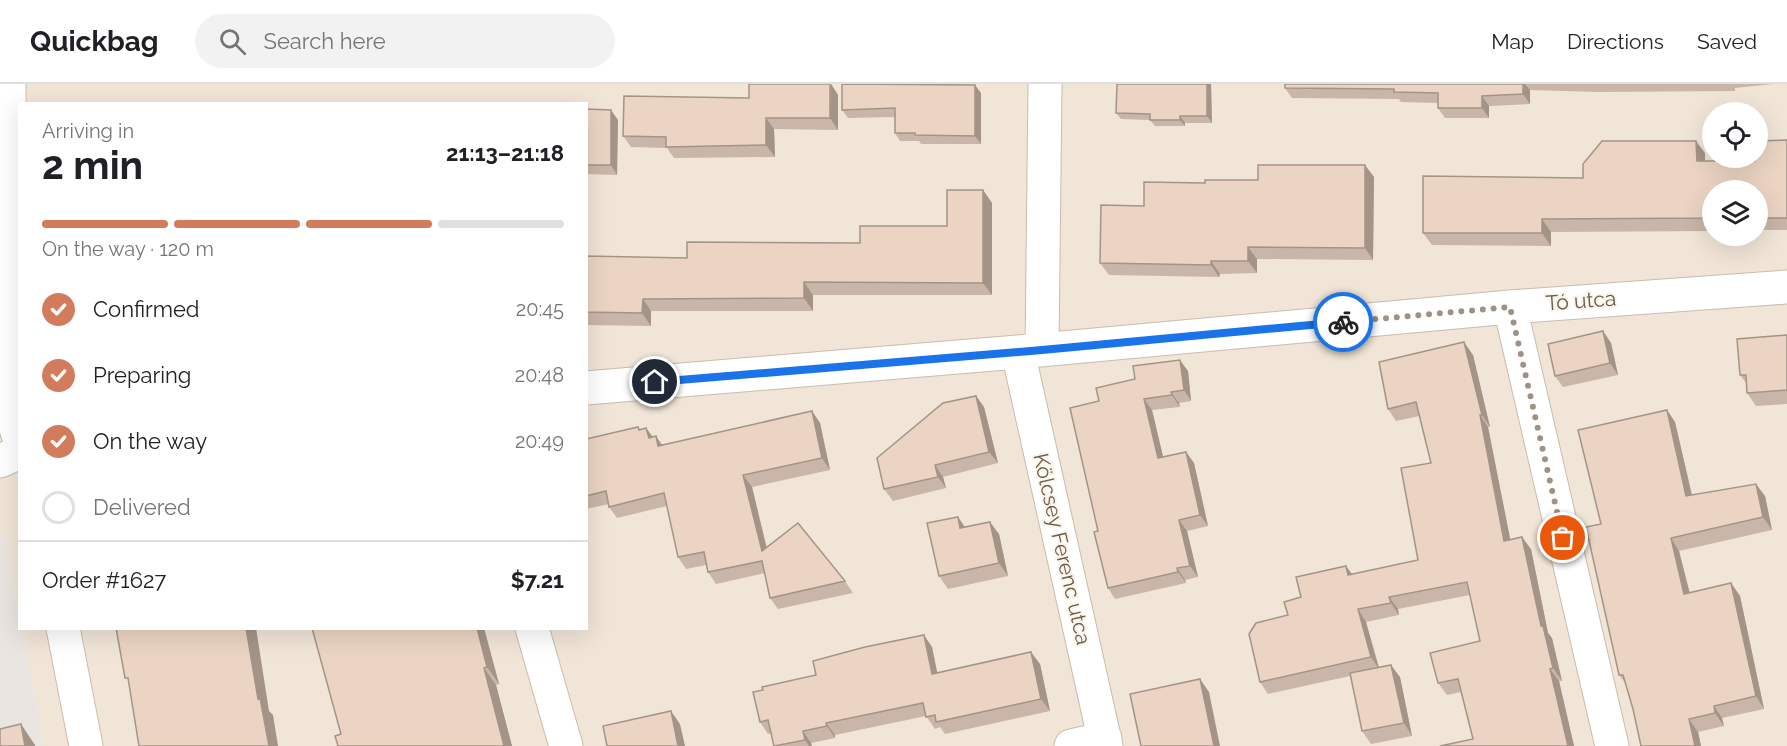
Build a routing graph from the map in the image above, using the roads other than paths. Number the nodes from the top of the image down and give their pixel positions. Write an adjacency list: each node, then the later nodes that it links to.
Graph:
1 (9, 84): 7 (street)
2 (1045, 84): 5 (street, Kölcsey Ferenc utca)
3 (1787, 286): 4 (street, Tó utca)
4 (1510, 307): 5 (street, Tó utca); 16 (street)
5 (1030, 351): 6 (street, Tó utca); 12 (street, Kölcsey Ferenc utca)
6 (588, 388)
7 (18, 435)
8 (18, 453): 9 (street)
9 (0, 461)
10 (63, 630): 13 (street)
11 (533, 630): 14 (street)
12 (1105, 742): 15 (street)
13 (86, 746)
14 (566, 746)
15 (1071, 746)
16 (1611, 746)

